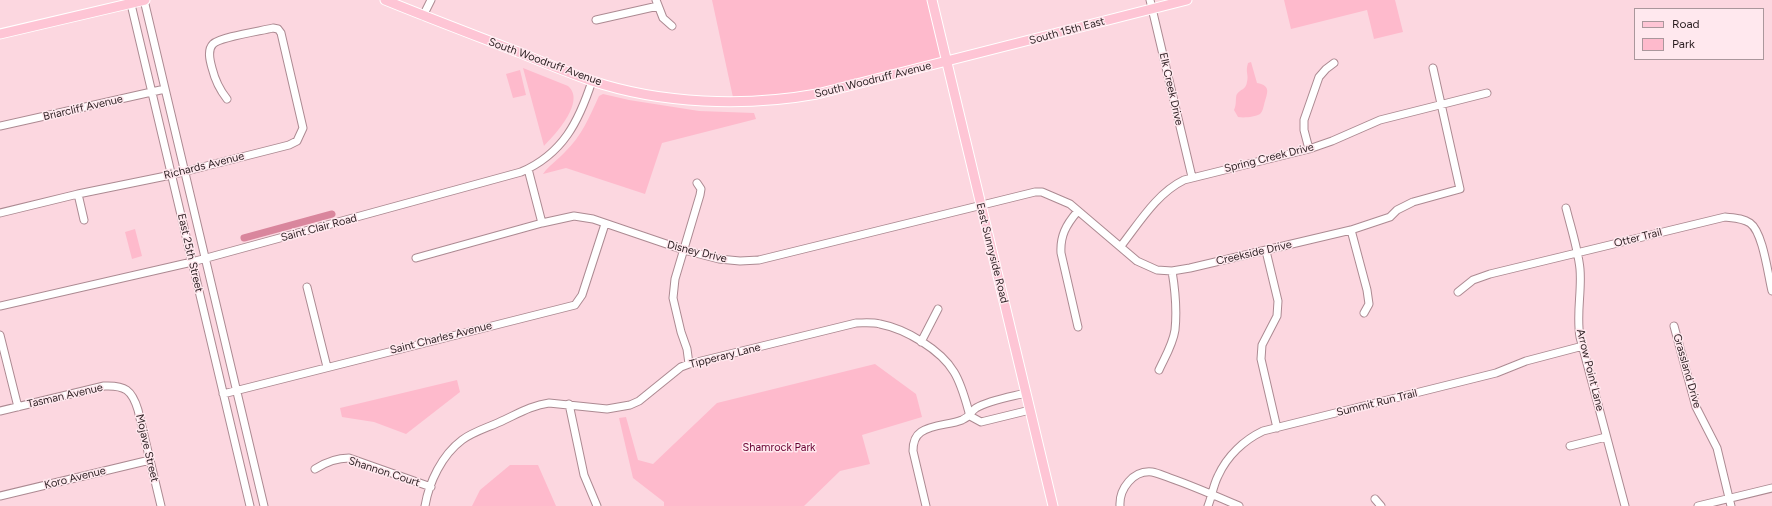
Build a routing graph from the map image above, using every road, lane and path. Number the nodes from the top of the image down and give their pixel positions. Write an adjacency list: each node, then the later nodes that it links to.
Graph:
1 (144, 0): 6 (main road); 17 (street, East 25th Street)
2 (385, 0): 9 (main road, South Woodruff Avenue)
3 (430, 0): 9 (street)
4 (932, 0): 13 (main road, East Sunnyside Road)
5 (1187, 0): 8 (main road, South 15th East)
6 (130, 2): 12 (main road); 18 (street, East 25th Street)
7 (657, 3): 10 (street); 11 (street)
8 (1151, 4): 13 (main road, South 15th East); 27 (street, Elk Creek Drive)
9 (423, 16): 16 (main road, South Woodruff Avenue)
10 (596, 20)
11 (672, 26)
12 (0, 34)
13 (946, 62): 16 (main road, South Woodruff Avenue); 30 (main road, East Sunnyside Road)
14 (1334, 63): 23 (street)
15 (1433, 68): 21 (street)
16 (592, 81): 24 (street, Saint Clair Road)
17 (165, 89): 18 (street, Briarcliff Avenue); 25 (street, East 25th Street)
18 (152, 92): 22 (street, Briarcliff Avenue); 26 (street, East 25th Street)
19 (1487, 93): 21 (street, Spring Creek Drive)
20 (227, 99): 25 (street, Richards Avenue)
21 (1441, 105): 23 (street, Spring Creek Drive); 37 (street, Creekside Drive)
22 (0, 126)
23 (1309, 149): 27 (street, Spring Creek Drive)
24 (528, 169): 35 (street); 42 (street, Saint Clair Road)
25 (184, 171): 26 (street, Richards Avenue); 42 (street, East 25th Street)
26 (171, 175): 29 (street, Richards Avenue); 44 (street, East 25th Street)
27 (1192, 177): 38 (street, Spring Creek Drive)
28 (697, 183): 39 (street)
29 (78, 194): 33 (street, Richards Avenue); 34 (street)
30 (980, 205): 32 (street, Creekside Drive); 39 (street, Disney Drive); 62 (main road, East Sunnyside Road)
31 (1566, 208): 41 (street, Arrow Point Lane)
32 (1077, 212): 38 (street, Creekside Drive); 53 (street)
33 (0, 213)
34 (84, 220)
35 (542, 223): 36 (street, Disney Drive); 43 (street, Disney Drive)
36 (605, 224): 39 (street, Disney Drive); 58 (street, Saint Charles Avenue)
37 (1351, 230): 40 (street, Creekside Drive); 51 (street)
38 (1121, 246): 45 (street, Creekside Drive)
39 (684, 250): 57 (street)
40 (1266, 251): 45 (street, Creekside Drive); 69 (street)
41 (1577, 254): 47 (street, Otter Trail); 48 (street, Otter Trail); 56 (street, Arrow Point Lane)
42 (205, 258): 44 (street, Saint Clair Road); 61 (street, East 25th Street)
43 (416, 258)
44 (192, 262): 49 (street, Saint Clair Road); 63 (street, East 25th Street)
45 (1172, 271): 59 (street)
46 (307, 288): 58 (street)
47 (1772, 291)
48 (1458, 292)
49 (0, 306)
50 (938, 309): 55 (street)
51 (1364, 313)
52 (1674, 326): 79 (street, Grassland Drive)
53 (1078, 327)
54 (0, 335): 65 (street)
55 (921, 342): 57 (street, Tipperary Lane); 68 (street, Tipperary Lane)
56 (1582, 346): 69 (street, Summit Run Trail); 70 (street, Arrow Point Lane)
57 (689, 364): 64 (street, Tipperary Lane)
58 (327, 367): 61 (street, Saint Charles Avenue)
59 (1159, 370)
60 (129, 391): 65 (street, Tasman Avenue); 72 (street, Mojave Street)
61 (237, 391): 63 (street, Saint Charles Avenue); 82 (street, East 25th Street)
62 (1026, 393): 66 (main road, East Sunnyside Road); 68 (street)
63 (223, 394): 81 (street, East 25th Street)
64 (569, 404): 74 (street, Tipperary Lane); 84 (street)
65 (18, 407): 67 (street, Tasman Avenue)
66 (1030, 410): 68 (street); 86 (main road, East Sunnyside Road)
67 (0, 411)
68 (970, 416): 85 (street)
69 (1277, 428): 76 (street, Summit Run Trail)
70 (1606, 437): 71 (street); 91 (street, Arrow Point Lane)
71 (1570, 446)
72 (150, 460): 77 (street, Koro Avenue); 80 (street, Mojave Street)
73 (315, 469): 74 (street, Shannon Court)
74 (430, 487): 83 (street, Tipperary Lane)
75 (1772, 488): 79 (street)
76 (1213, 495): 87 (street); 88 (street, Summit Run Trail); 89 (street)
77 (0, 496)
78 (1375, 498): 90 (street)
79 (1729, 498): 92 (street); 93 (street, Grassland Drive)
80 (161, 506)
81 (250, 506)
82 (264, 506)
83 (425, 506)
84 (597, 506)
85 (926, 506)
86 (1054, 506)
87 (1120, 506)
88 (1208, 506)
89 (1239, 506)
90 (1382, 506)
91 (1625, 506)
92 (1698, 506)
93 (1731, 506)

